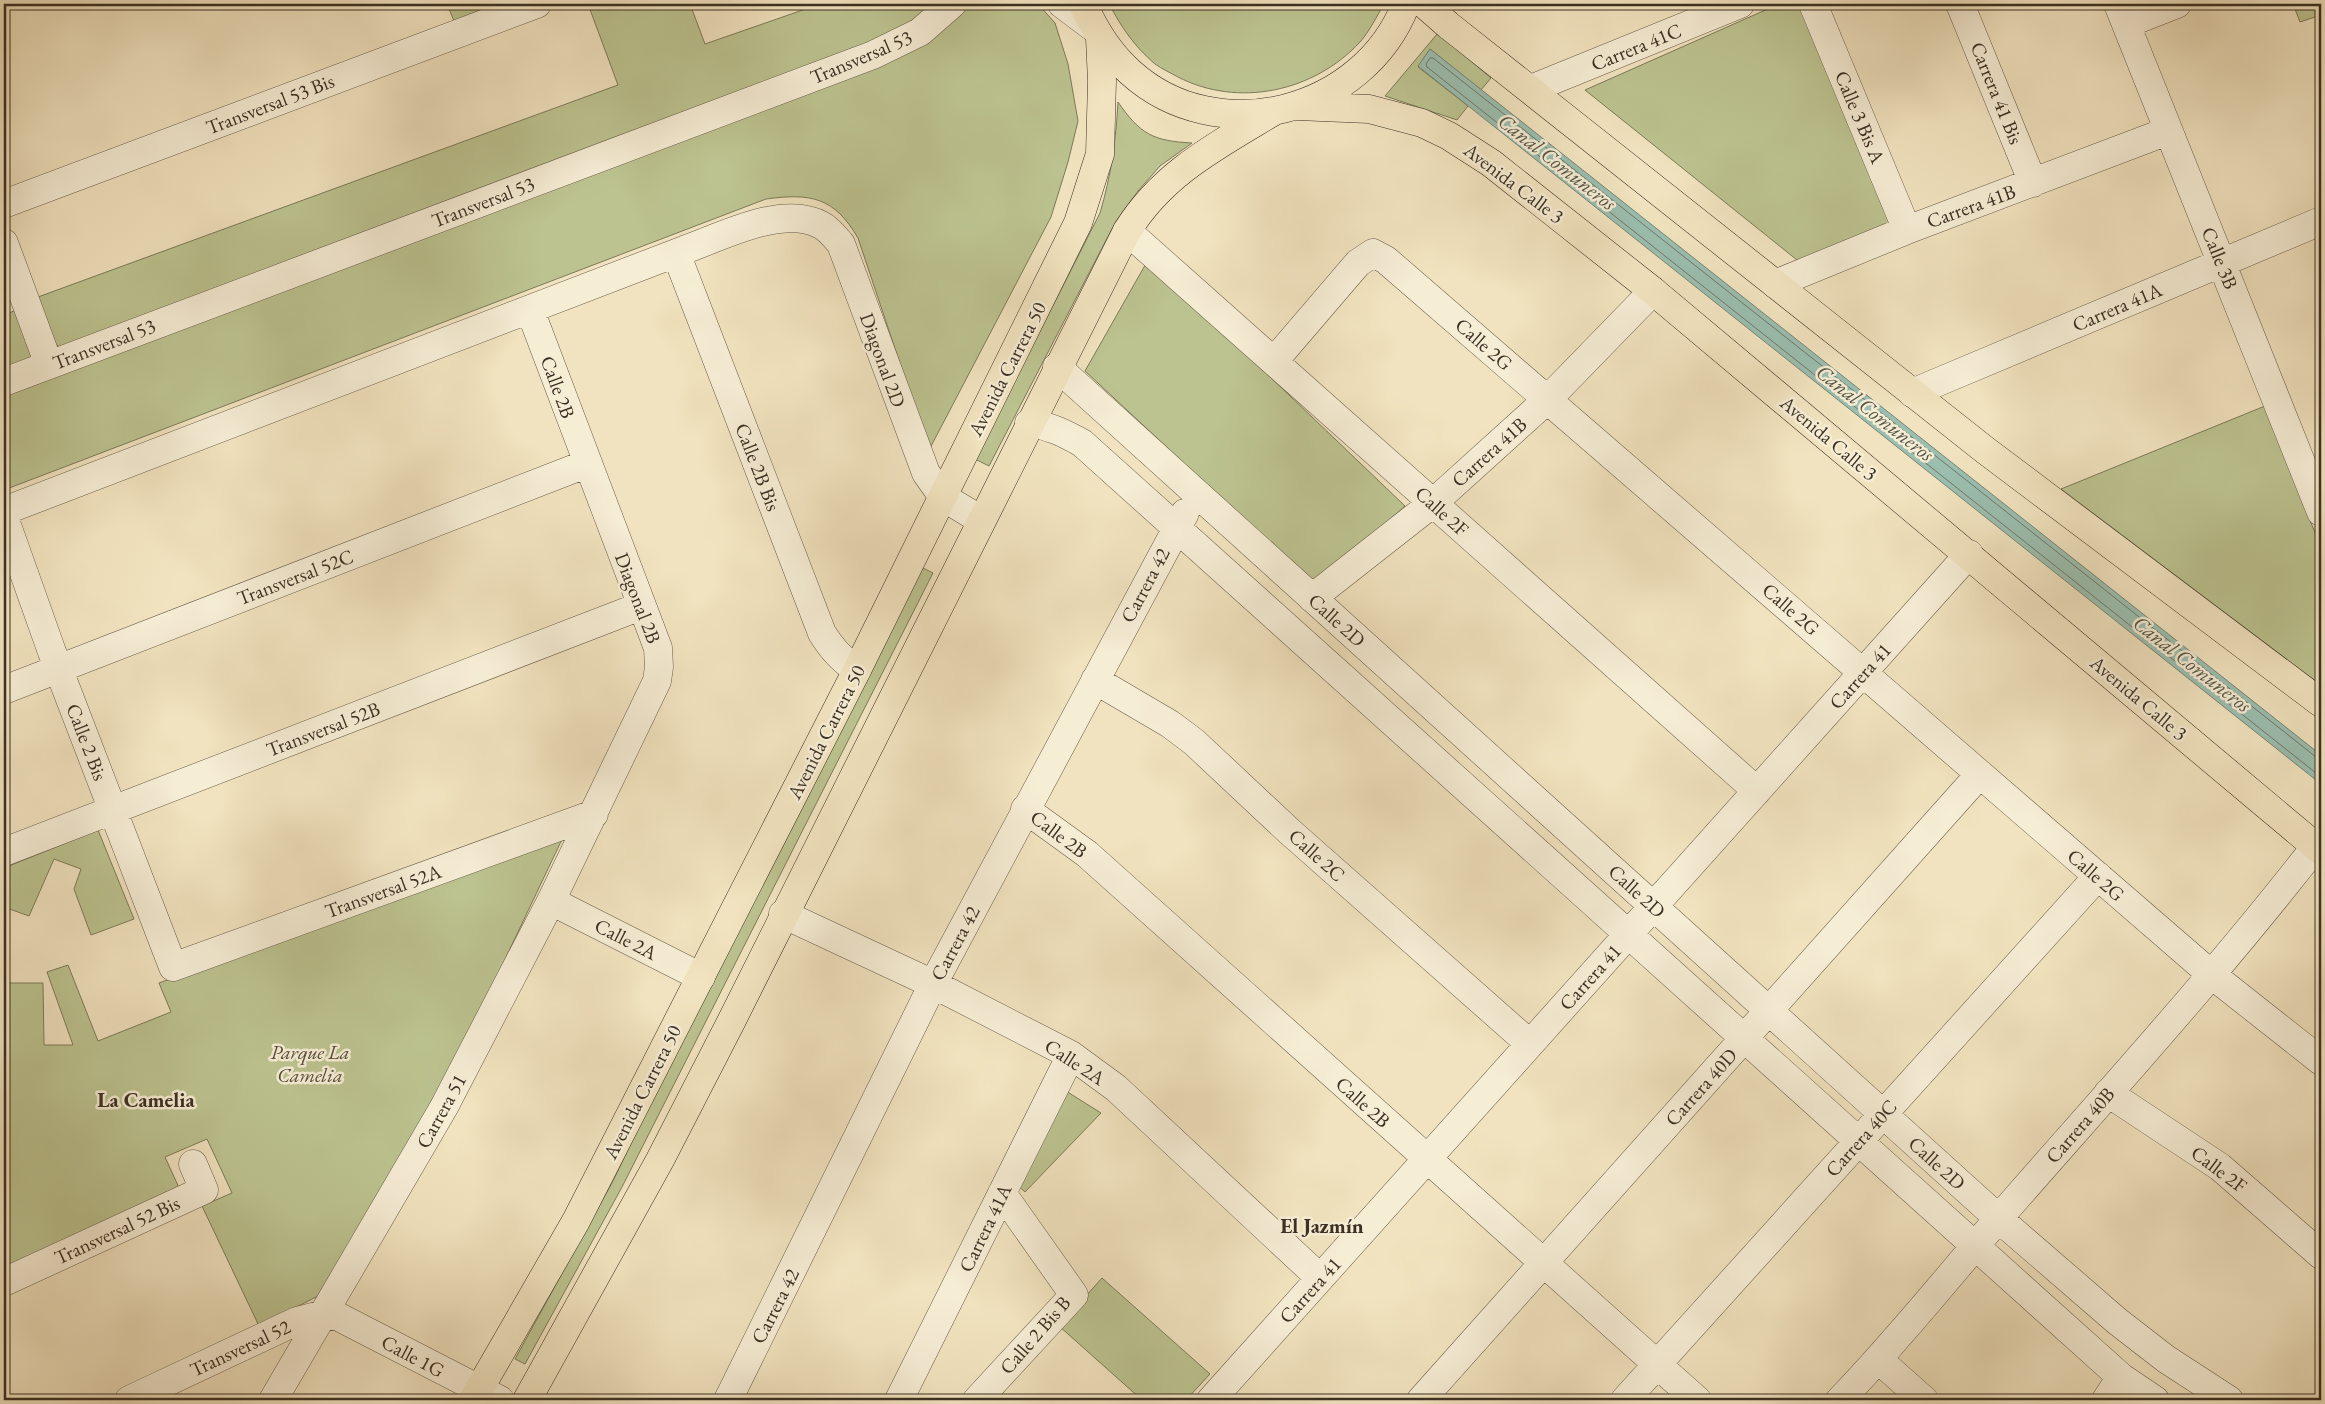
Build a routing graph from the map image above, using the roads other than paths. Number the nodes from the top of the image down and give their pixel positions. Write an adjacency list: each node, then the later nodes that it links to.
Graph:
1 (537, 4): 16 (street, Transversal 53 Bis)
2 (952, 4): 27 (street, Transversal 53)
3 (1062, 4): 11 (street)
4 (1406, 4): 13 (main road)
5 (1424, 4): 12 (main road)
6 (1740, 4): 12 (street, Carrera 41C)
7 (1813, 4): 18 (street, Calle 3 Bis A)
8 (1960, 4): 15 (street, Carrera 41 Bis)
9 (2177, 4): 10 (street)
10 (2122, 14): 14 (street, Calle 3B)
11 (1092, 23): 13 (main road); 35 (main road, Avenida Carrera 50)
12 (1531, 89): 23 (main road)
13 (1284, 110): 19 (main road); 24 (main road, Avenida Calle 3)
14 (2168, 131): 15 (street, Carrera 41B); 22 (street, Calle 3B)
15 (2034, 183): 18 (street, Carrera 41B)
16 (4, 204)
17 (2321, 221): 22 (street, Carrera 41A)
18 (1907, 230): 23 (street, Carrera 41B)
19 (1127, 231): 26 (street, Calle 2F); 28 (main road)
20 (4, 243): 27 (street)
21 (676, 253): 25 (street); 35 (street, Diagonal 2D); 46 (street, Calle 2B Bis)
22 (2223, 262): 30 (street, Carrera 41A); 38 (street, Calle 3B)
23 (1775, 284): 30 (main road)
24 (1652, 291): 31 (street, Carrera 41B); 42 (main road, Avenida Calle 3)
25 (530, 310): 33 (street, Calle 2B); 37 (street)
26 (1274, 361): 31 (street, Calle 2G); 36 (street, Calle 2F)
27 (49, 365): 29 (street, Transversal 53)
28 (1057, 367): 32 (main road); 34 (street, Calle 2D)
29 (4, 382)
30 (1912, 393): 50 (main road)
31 (1548, 399): 36 (street, Carrera 41B); 47 (street, Calle 2G)
32 (1030, 423): 40 (main road); 41 (street, Calle 2D)
33 (586, 464): 44 (street, Diagonal 2B); 45 (street, Transversal 52C)
34 (1197, 493): 41 (street, Carrera 42); 43 (street, Calle 2D)
35 (943, 497): 40 (street); 46 (main road, Avenida Carrera 50)
36 (1433, 503): 43 (street, Carrera 41B); 52 (street, Calle 2F)
37 (4, 511)
38 (2321, 512)
39 (4, 517): 45 (street, Calle 2 Bis)
40 (981, 520): 61 (main road)
41 (1176, 528): 48 (street, Carrera 42); 62 (street, Calle 2D)
42 (1969, 554): 47 (street, Carrera 41); 56 (main road, Avenida Calle 3)
43 (1312, 598): 60 (street, Calle 2D)
44 (641, 606): 54 (street, Transversal 52B); 55 (street, Diagonal 2B)
45 (60, 669): 49 (street, Transversal 52C); 54 (street, Calle 2 Bis)
46 (857, 670): 65 (main road, Avenida Carrera 50)
47 (1864, 672): 51 (street, Calle 2G); 52 (street, Carrera 41)
48 (1095, 680): 53 (street, Carrera 42); 69 (street, Calle 2C)
49 (4, 690)
50 (2321, 703)
51 (1980, 774): 58 (street, Calle 2G); 67 (street, Carrera 40D)
52 (1757, 791): 60 (street, Carrera 41)
53 (1025, 809): 66 (street, Carrera 42); 75 (street, Calle 2B)
54 (113, 810): 57 (street, Transversal 52B); 63 (street, Calle 2 Bis)
55 (594, 814): 59 (street, Carrera 51); 63 (street, Transversal 52A)
56 (2318, 848): 64 (street, Carrera 40B)
57 (4, 852)
58 (2098, 876): 64 (street, Calle 2G); 73 (street, Carrera 40C)
59 (551, 901): 65 (street, Calle 2A); 84 (street, Carrera 51)
60 (1654, 906): 62 (street, Carrera 41); 67 (street, Calle 2D)
61 (783, 914): 66 (street, Calle 2A); 91 (main road)
62 (1628, 935): 68 (street, Calle 2D); 69 (street, Carrera 41)
63 (173, 967)
64 (2212, 975): 71 (street, Calle 2G); 72 (street, Carrera 40B)
65 (701, 976): 88 (main road, Avenida Carrera 50)
66 (933, 984): 70 (street, Calle 2A); 92 (street, Carrera 42)
67 (1769, 1011): 68 (street, Carrera 40D); 73 (street, Calle 2D)
68 (1744, 1038): 74 (street, Calle 2D); 81 (street, Carrera 40D)
69 (1530, 1044): 75 (street, Carrera 41)
70 (1070, 1055): 77 (street, Carrera 41A); 82 (street, Calle 2A)
71 (2321, 1061)
72 (2108, 1094): 78 (street, Carrera 40B); 80 (street, Calle 2F)
73 (1883, 1114): 74 (street, Carrera 40C); 78 (street, Calle 2D)
74 (1859, 1141): 79 (street, Calle 2D); 86 (street, Carrera 40C)
75 (1427, 1160): 81 (street, Calle 2B); 82 (street, Carrera 41)
76 (193, 1164): 83 (street, Transversal 52 Bis)
77 (1002, 1193): 93 (street, Carrera 41A); 94 (street, Calle 2 Bis B)
78 (1998, 1218): 79 (street, Carrera 40B); 103 (street, Calle 2D)
79 (1975, 1246): 85 (street, Carrera 40B); 87 (street, Calle 2D)
80 (2321, 1255)
81 (1543, 1263): 86 (street, Calle 2B); 96 (street, Carrera 40D)
82 (1320, 1278): 95 (street, Carrera 41)
83 (4, 1282)
84 (324, 1314): 88 (street, Calle 1G); 89 (street, Transversal 52); 90 (street, Carrera 51)
85 (1879, 1360): 99 (street, Carrera 40B); 100 (street)
86 (1657, 1365): 97 (street, Carrera 40C); 98 (street, Calle 2B)
87 (2121, 1377): 101 (street); 102 (street, Calle 2D)
88 (484, 1397)
89 (129, 1400)
90 (273, 1400)
91 (527, 1400)
92 (728, 1400)
93 (899, 1400)
94 (977, 1400)
95 (1211, 1400)
96 (1421, 1400)
97 (1625, 1400)
98 (1697, 1400)
99 (1840, 1400)
100 (1924, 1400)
101 (2106, 1400)
102 (2155, 1400)
103 (2229, 1400)

